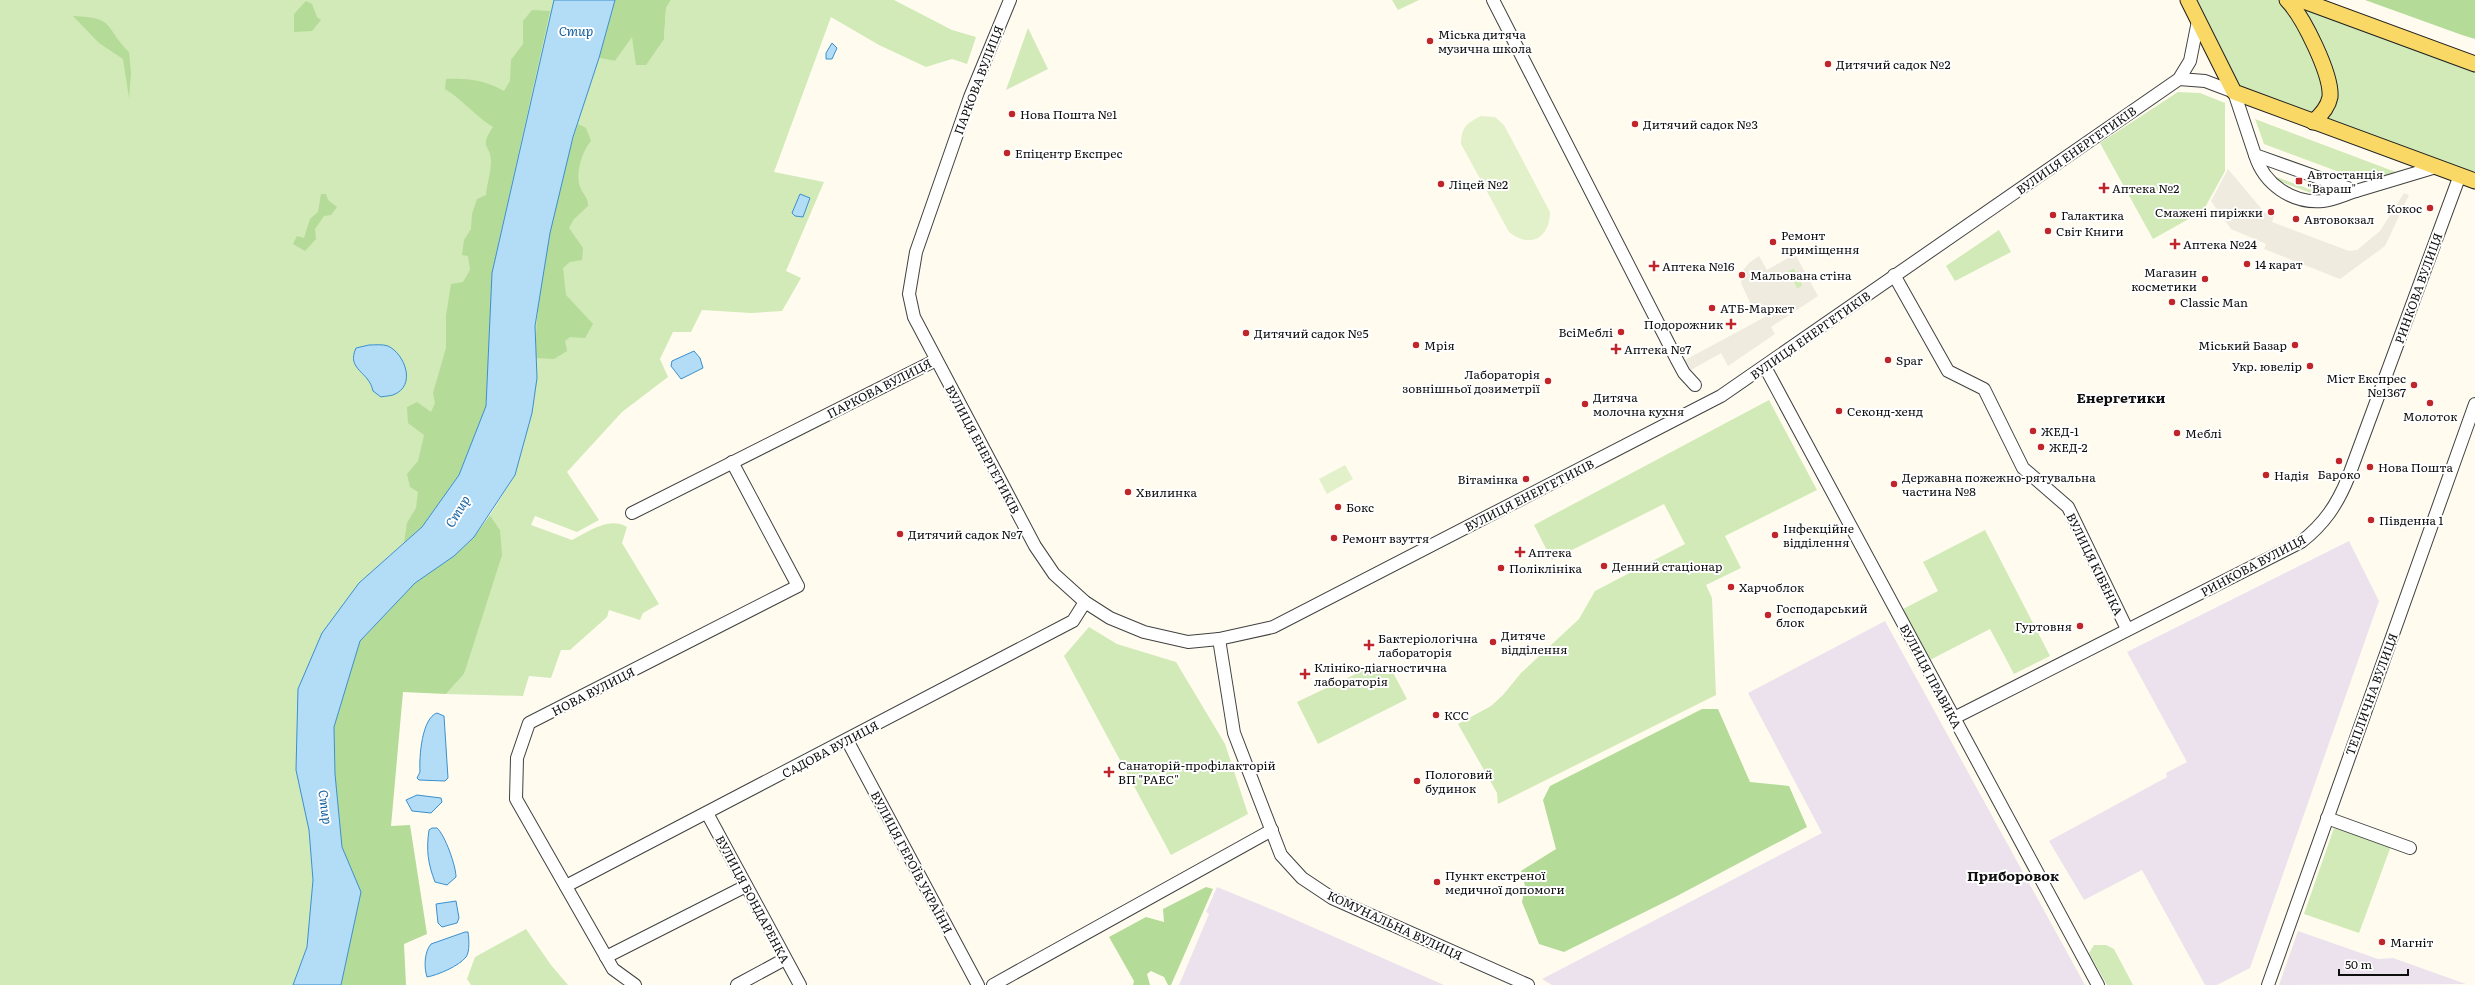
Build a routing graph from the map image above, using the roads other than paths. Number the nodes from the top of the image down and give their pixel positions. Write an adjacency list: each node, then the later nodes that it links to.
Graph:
1 (1010, 0): 19 (street, ПАРКОВА ВУЛИЦЯ)
2 (1493, 0): 3 (street)
3 (1502, 0)
4 (2188, 0): 7 (main road)
5 (2287, 0): 11 (main road)
6 (2301, 0): 8 (main road)
7 (2198, 21): 9 (street); 10 (main road)
8 (2475, 64)
9 (2179, 79): 10 (street); 18 (street, ВУЛИЦЯ ЕНЕРГЕТИКІВ)
10 (2234, 92): 11 (main road); 12 (street)
11 (2313, 122): 13 (main road)
12 (2255, 154): 17 (street); 17 (street)
13 (2436, 167): 15 (main road); 17 (street)
14 (2475, 171): 15 (main road)
15 (2460, 175): 16 (main road); 25 (street, РИНКОВА ВУЛИЦЯ)
16 (2475, 181)
17 (2356, 191)
18 (1894, 275): 20 (street, ВУЛИЦЯ ЕНЕРГЕТИКІВ); 25 (street, ВУЛИЦЯ КІБЕНКА)
19 (936, 360): 22 (street, ПАРКОВА ВУЛИЦЯ); 24 (street, ВУЛИЦЯ ЕНЕРГЕТИКІВ)
20 (1765, 367): 26 (street, ВУЛИЦЯ ЕНЕРГЕТИКІВ); 27 (street, ВУЛИЦЯ ПРАВИКА)
21 (2475, 404): 30 (street, ТЕПЛИЧНА ВУЛИЦЯ)
22 (732, 462): 23 (street, ПАРКОВА ВУЛИЦЯ); 33 (street, НОВА ВУЛИЦЯ)
23 (632, 513)
24 (1085, 602): 26 (street, ВУЛИЦЯ ЕНЕРГЕТИКІВ); 28 (street, САДОВА ВУЛИЦЯ)
25 (2127, 629): 27 (street, РИНКОВА ВУЛИЦЯ)
26 (1219, 639): 31 (street, КОМУНАЛЬНА ВУЛИЦЯ)
27 (1954, 718): 43 (street, ВУЛИЦЯ ПРАВИКА)
28 (847, 740): 29 (street, САДОВА ВУЛИЦЯ); 40 (street, ВУЛИЦЯ ГЕРОЇВ УКРАЇНИ)
29 (707, 813): 33 (street, САДОВА ВУЛИЦЯ); 34 (street, ВУЛИЦЯ БОНДАРЕНКА)
30 (2327, 818): 32 (street); 44 (street, ТЕПЛИЧНА ВУЛИЦЯ)
31 (1272, 830): 41 (street); 42 (street, КОМУНАЛЬНА ВУЛИЦЯ)
32 (2410, 848)
33 (566, 886): 35 (street, НОВА ВУЛИЦЯ)
34 (746, 886): 35 (street); 36 (street, ВУЛИЦЯ БОНДАРЕНКА)
35 (606, 958): 37 (street, НОВА ВУЛИЦЯ)
36 (786, 959): 38 (street); 39 (street, ВУЛИЦЯ БОНДАРЕНКА)
37 (634, 985)
38 (737, 985)
39 (800, 985)
40 (978, 985)
41 (993, 985)
42 (1528, 985)
43 (2098, 985)
44 (2268, 985)

